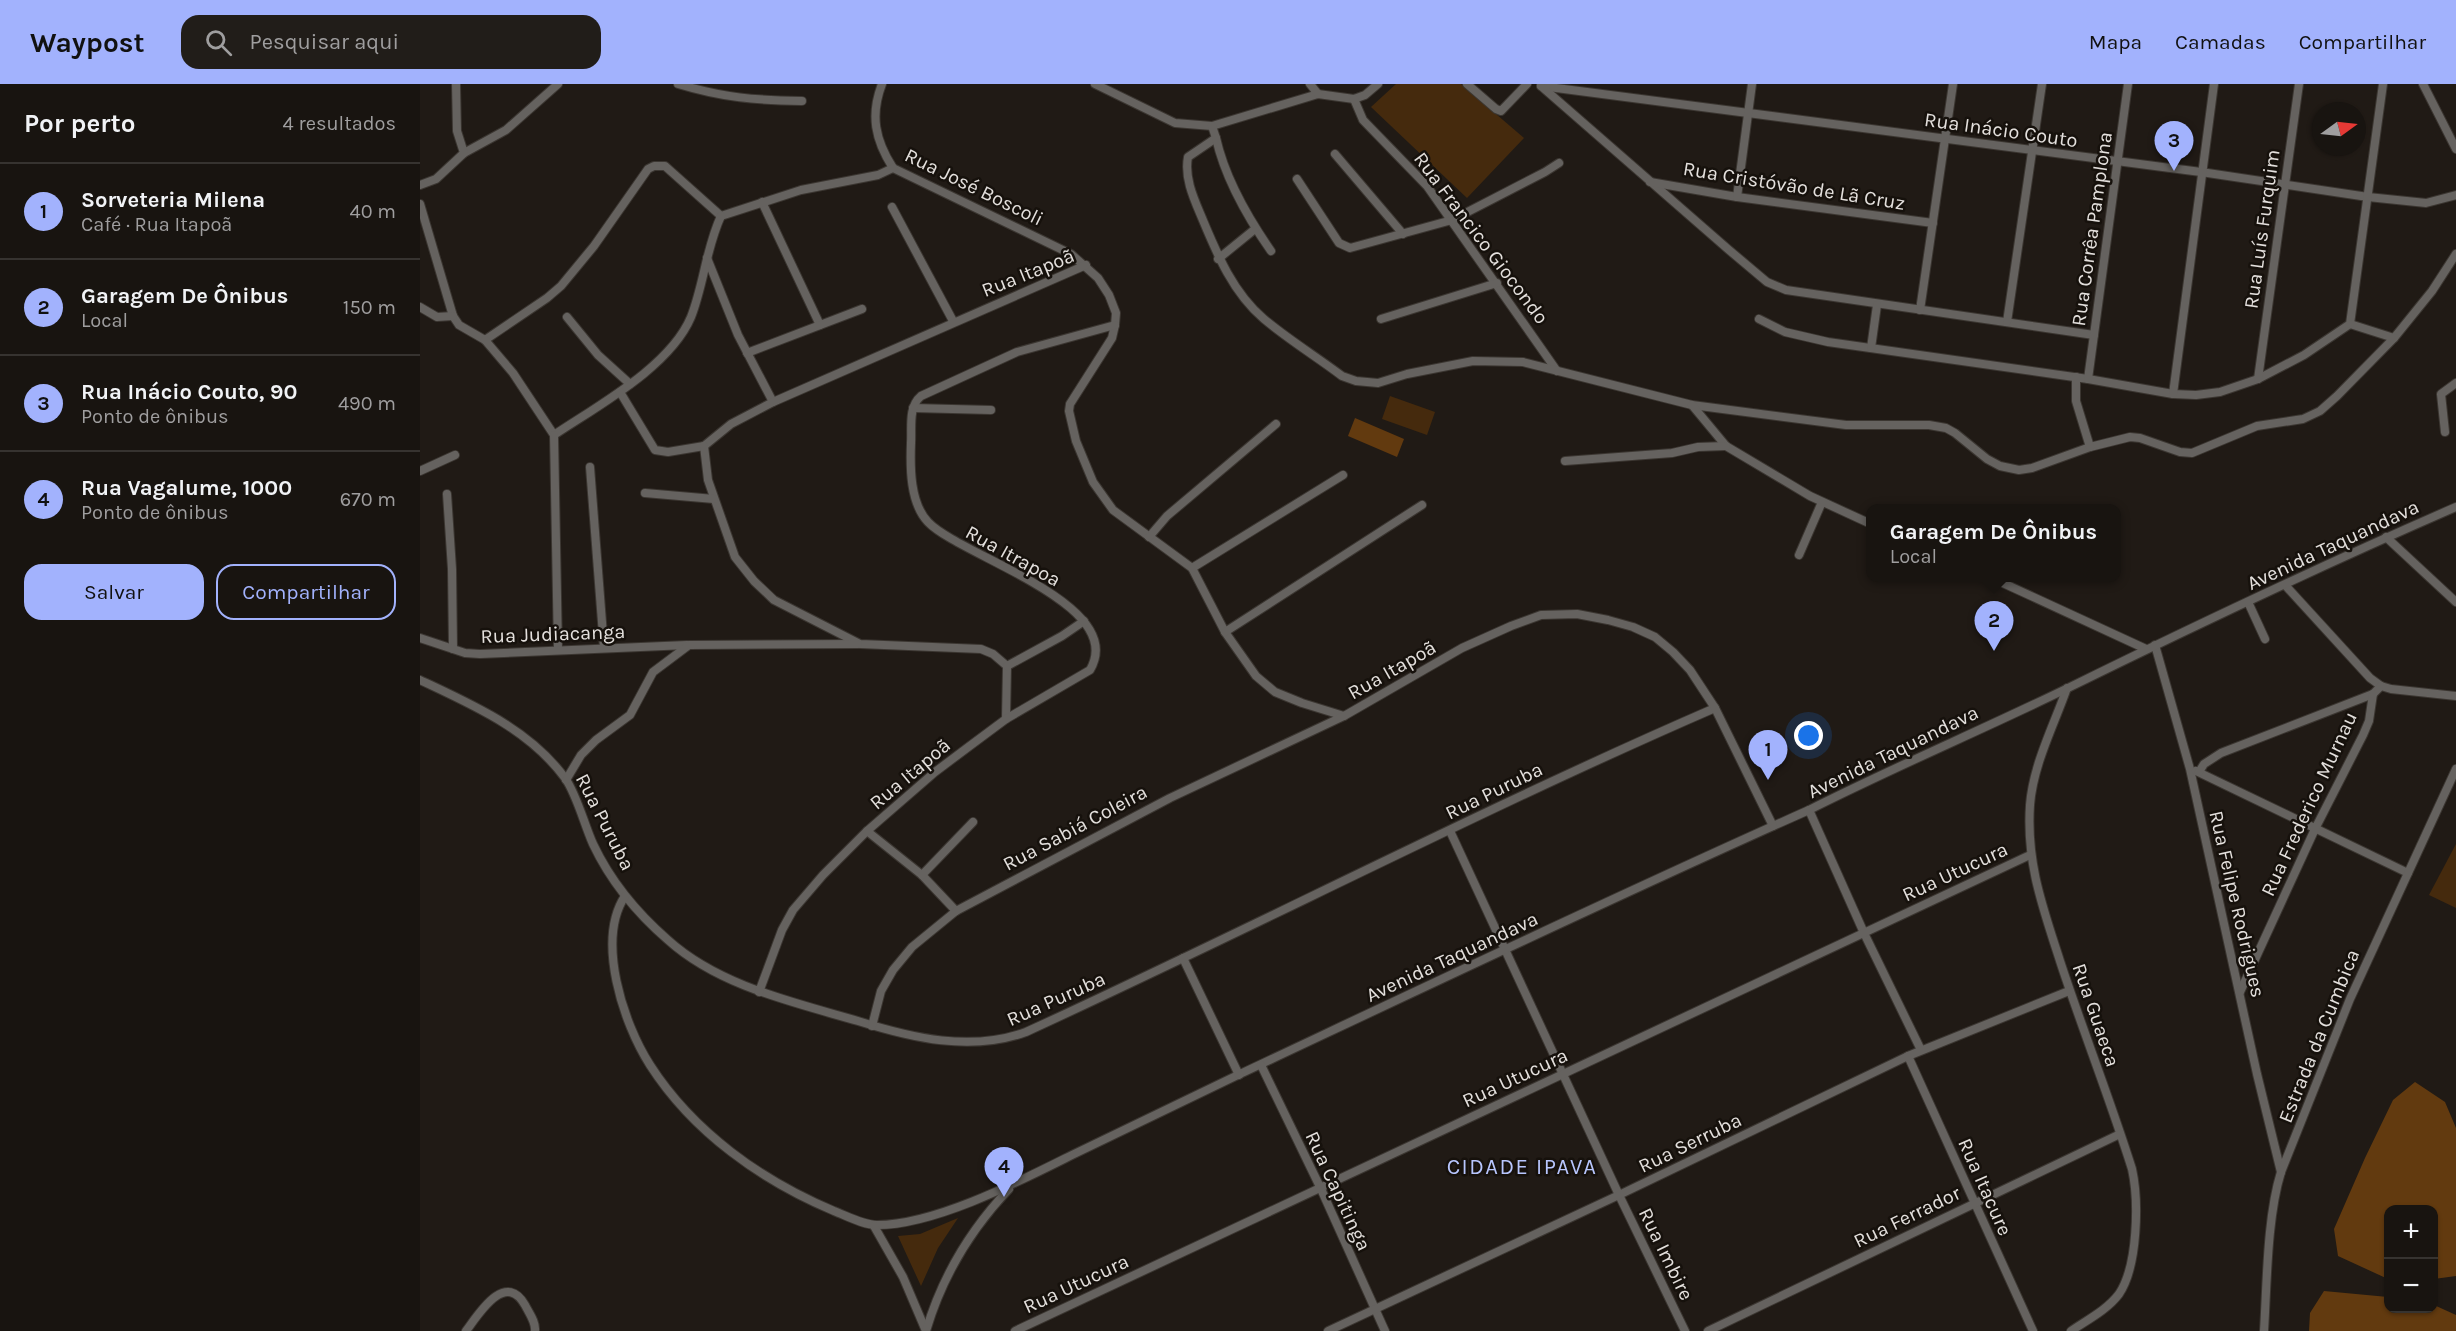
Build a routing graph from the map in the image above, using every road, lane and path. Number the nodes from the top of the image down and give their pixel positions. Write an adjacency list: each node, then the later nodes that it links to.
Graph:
1 (456, 84): 28 (street)
2 (558, 84): 28 (street)
3 (678, 84): 21 (street)
4 (882, 84): 32 (street, Rua José Boscoli)
5 (1095, 84): 23 (street)
6 (1310, 84): 19 (street)
7 (1378, 84): 20 (street)
8 (1467, 84): 9 (street)
9 (1527, 84)
10 (1752, 84): 22 (street)
11 (1953, 84): 25 (street)
12 (2042, 84): 27 (street)
13 (2128, 84): 30 (street, Rua Corrêa Pamplona)
14 (2214, 84): 33 (street)
15 (2299, 84): 36 (street, Rua Luís Furquim)
16 (2383, 84): 40 (street)
17 (2423, 84): 26 (street)
18 (1540, 85): 22 (street, Rua Inácio Couto); 35 (street)
19 (1318, 94): 20 (street); 23 (street)
20 (1354, 99): 45 (street, Rua Francico Giocondo)
21 (802, 101)
22 (1748, 113): 25 (street, Rua Inácio Couto); 39 (street)
23 (1212, 126): 24 (street)
24 (1216, 138): 47 (street); 52 (street)
25 (1945, 139): 27 (street, Rua Inácio Couto); 46 (street)
26 (2456, 149)
27 (2033, 151): 30 (street, Rua Inácio Couto); 64 (street)
28 (464, 153): 37 (street)
29 (1335, 154): 48 (street)
30 (2118, 162): 33 (street, Rua Inácio Couto); 68 (street, Rua Corrêa Pamplona)
31 (1559, 163): 45 (street)
32 (892, 168): 41 (street); 53 (street, Rua José Boscoli)
33 (2201, 172): 36 (street, Rua Inácio Couto); 80 (street)
34 (1297, 179): 48 (street)
35 (1649, 182): 39 (street, Rua Cristóvão de Lã Cruz); 55 (street)
36 (2284, 184): 40 (street, Rua Inácio Couto); 76 (street, Rua Luís Furquim)
37 (420, 185)
38 (2456, 195): 40 (street, Rua Inácio Couto)
39 (1737, 197): 46 (street, Rua Cristóvão de Lã Cruz)
40 (2368, 197): 65 (street)
41 (762, 202): 44 (street); 66 (street)
42 (420, 204): 59 (street)
43 (892, 207): 63 (street)
44 (721, 216): 51 (street); 70 (street)
45 (1452, 220): 48 (street); 54 (street, Rua Francico Giocondo)
46 (1933, 223): 58 (street)
47 (1255, 229): 49 (street); 52 (street)
48 (1403, 234)
49 (1271, 251)
50 (2456, 254): 69 (street)
51 (707, 258): 72 (street); 78 (street)
52 (1218, 259): 73 (street)
53 (1086, 265): 63 (street, Rua Itapoã); 67 (street, Rua Itapoã)
54 (1497, 283): 61 (street); 73 (street, Rua Francico Giocondo)
55 (1877, 305): 58 (street); 71 (street)
56 (420, 307): 59 (street)
57 (862, 309): 66 (street)
58 (1920, 310): 64 (street)
59 (453, 316): 70 (street)
60 (567, 317): 78 (street)
61 (1381, 319)
62 (1759, 320): 71 (street)
63 (953, 321): 81 (street, Rua Itapoã)
64 (2007, 322): 68 (street)
65 (2350, 324): 69 (street); 76 (street)
66 (820, 325): 72 (street)
67 (1115, 325): 83 (street); 103 (street, Rua Itapoã)
68 (2094, 335): 75 (street, Rua Corrêa Pamplona)
69 (2394, 338): 90 (street)
70 (485, 340): 87 (street)
71 (1871, 348): 74 (street)
72 (747, 353): 81 (street)
73 (1558, 371): 82 (street)
74 (2076, 377): 75 (street); 90 (street)
75 (2088, 379): 80 (street)
76 (2258, 379): 80 (street)
77 (2456, 383): 86 (street)
78 (630, 384): 79 (street)
79 (620, 392): 87 (street); 88 (street)
80 (2173, 394)
81 (773, 402): 88 (street, Rua Itapoã)
82 (1692, 405): 89 (street); 90 (street)
83 (913, 408): 84 (street); 111 (street, Rua Itrapoa)
84 (991, 410)
85 (1276, 424): 103 (street)
86 (2445, 432)
87 (554, 435): 121 (street)
88 (704, 446): 98 (street)
89 (1726, 446): 92 (street); 99 (street)
90 (2090, 447)
91 (455, 455): 94 (street)
92 (1565, 461)
93 (590, 467): 118 (street)
94 (420, 471)
95 (1343, 475): 106 (street)
96 (645, 493): 98 (street)
97 (447, 494): 120 (street)
98 (714, 499): 115 (street)
99 (1822, 502): 102 (street); 105 (street)
100 (1422, 505): 112 (street)
101 (2455, 510): 104 (street, Avenida Taquandava)
102 (1866, 522)
103 (1149, 537): 106 (street, Rua Itapoã)
104 (2386, 537): 108 (street, Avenida Taquandava); 110 (street)
105 (1799, 555)
106 (1192, 568): 112 (street, Rua Itapoã)
107 (2001, 582): 119 (street)
108 (2285, 585): 109 (street, Avenida Taquandava); 124 (street)
109 (2248, 602): 114 (street); 117 (street, Avenida Taquandava)
110 (2456, 602)
111 (1084, 621): 122 (street); 130 (street, Rua Itrapoa)
112 (1225, 632): 129 (street, Rua Itapoã)
113 (420, 638): 120 (street, Rua Judiacanga)
114 (2265, 639)
115 (860, 644): 116 (street, Rua Judiacanga); 122 (street)
116 (689, 645): 118 (street, Rua Judiacanga); 134 (street)
117 (2155, 645): 119 (street, Avenida Taquandava); 131 (street, Rua Felipe Rodrigues)
118 (604, 648): 121 (street, Rua Judiacanga)
119 (2146, 648): 125 (street, Avenida Taquandava)
120 (453, 649): 121 (street, Rua Judiacanga)
121 (558, 650)
122 (1007, 666): 130 (street)
123 (420, 680): 134 (street, Rua Puruba)
124 (2381, 686): 126 (street); 127 (street)
125 (2067, 688): 135 (street, Avenida Taquandava); 141 (street, Rua Guaeca)
126 (2373, 694): 133 (street); 138 (street, Rua Frederico Murnau)
127 (2456, 696)
128 (1715, 708): 129 (street, Rua Itapoã); 137 (street, Rua Itapoã); 140 (street, Rua Puruba)
129 (1344, 716): 145 (street, Rua Sabiá Coleira)
130 (1006, 719): 139 (street, Rua Itapoã)
131 (2190, 769): 133 (street); 151 (street, Rua Felipe Rodrigues)
132 (2456, 769): 142 (street, Estrada da Cumbica)
133 (2199, 772): 138 (street)
134 (566, 780): 144 (street, Rua Puruba)
135 (1809, 810): 137 (street, Avenida Taquandava); 146 (street)
136 (973, 822): 143 (street)
137 (1773, 826): 147 (street, Avenida Taquandava)
138 (2315, 830): 142 (street); 151 (street, Rua Frederico Murnau)
139 (867, 831): 143 (street); 150 (street, Rua Itapoã)
140 (1450, 831): 147 (street, Rua Imbire); 148 (street, Rua Puruba)
141 (2030, 855): 146 (street, Rua Utucura); 149 (street, Rua Guaeca)
142 (2408, 873): 159 (street, Estrada da Cumbica)
143 (922, 875): 145 (street)
144 (625, 896): 150 (street, Rua Puruba); 164 (street)
145 (956, 911): 152 (street, Rua Sabiá Coleira)
146 (1864, 933): 153 (street); 156 (street, Rua Utucura)
147 (1506, 950): 155 (street, Avenida Taquandava); 156 (street, Rua Imbire)
148 (1183, 958): 152 (street, Rua Puruba); 157 (street)
149 (2069, 991): 153 (street, Rua Serruba); 158 (street, Rua Guaeca)
150 (759, 992): 152 (street, Rua Puruba)
151 (2240, 992): 159 (street, Rua Felipe Rodrigues)
152 (872, 1026)
153 (1921, 1050): 154 (street, Rua Serruba)
154 (1908, 1056): 162 (street, Rua Serruba); 163 (street, Rua Itacure)
155 (1261, 1065): 157 (street, Avenida Taquandava); 161 (street, Rua Capitinga)
156 (1564, 1073): 161 (street, Rua Utucura); 162 (street, Rua Imbire)
157 (1239, 1075): 160 (street, Avenida Taquandava)
158 (2120, 1134): 163 (street, Rua Ferrador); 175 (street, Rua Guaeca)
159 (2281, 1172): 176 (street, Estrada da Cumbica)
160 (1011, 1186): 164 (street, Avenida Taquandava); 168 (street)
161 (1321, 1189): 165 (street, Rua Capitinga); 169 (street, Rua Utucura)
162 (1619, 1195): 165 (street, Rua Serruba); 172 (street, Rua Imbire)
163 (1974, 1203): 173 (street, Rua Ferrador); 174 (street, Rua Itacure)
164 (874, 1226): 168 (street)
165 (1374, 1310): 170 (street, Rua Serruba); 171 (street, Rua Capitinga)
166 (466, 1331): 167 (street)
167 (536, 1331)
168 (926, 1331)
169 (1015, 1331)
170 (1328, 1331)
171 (1385, 1331)
172 (1685, 1331)
173 (1708, 1331)
174 (2033, 1331)
175 (2071, 1331)
176 (2264, 1331)

